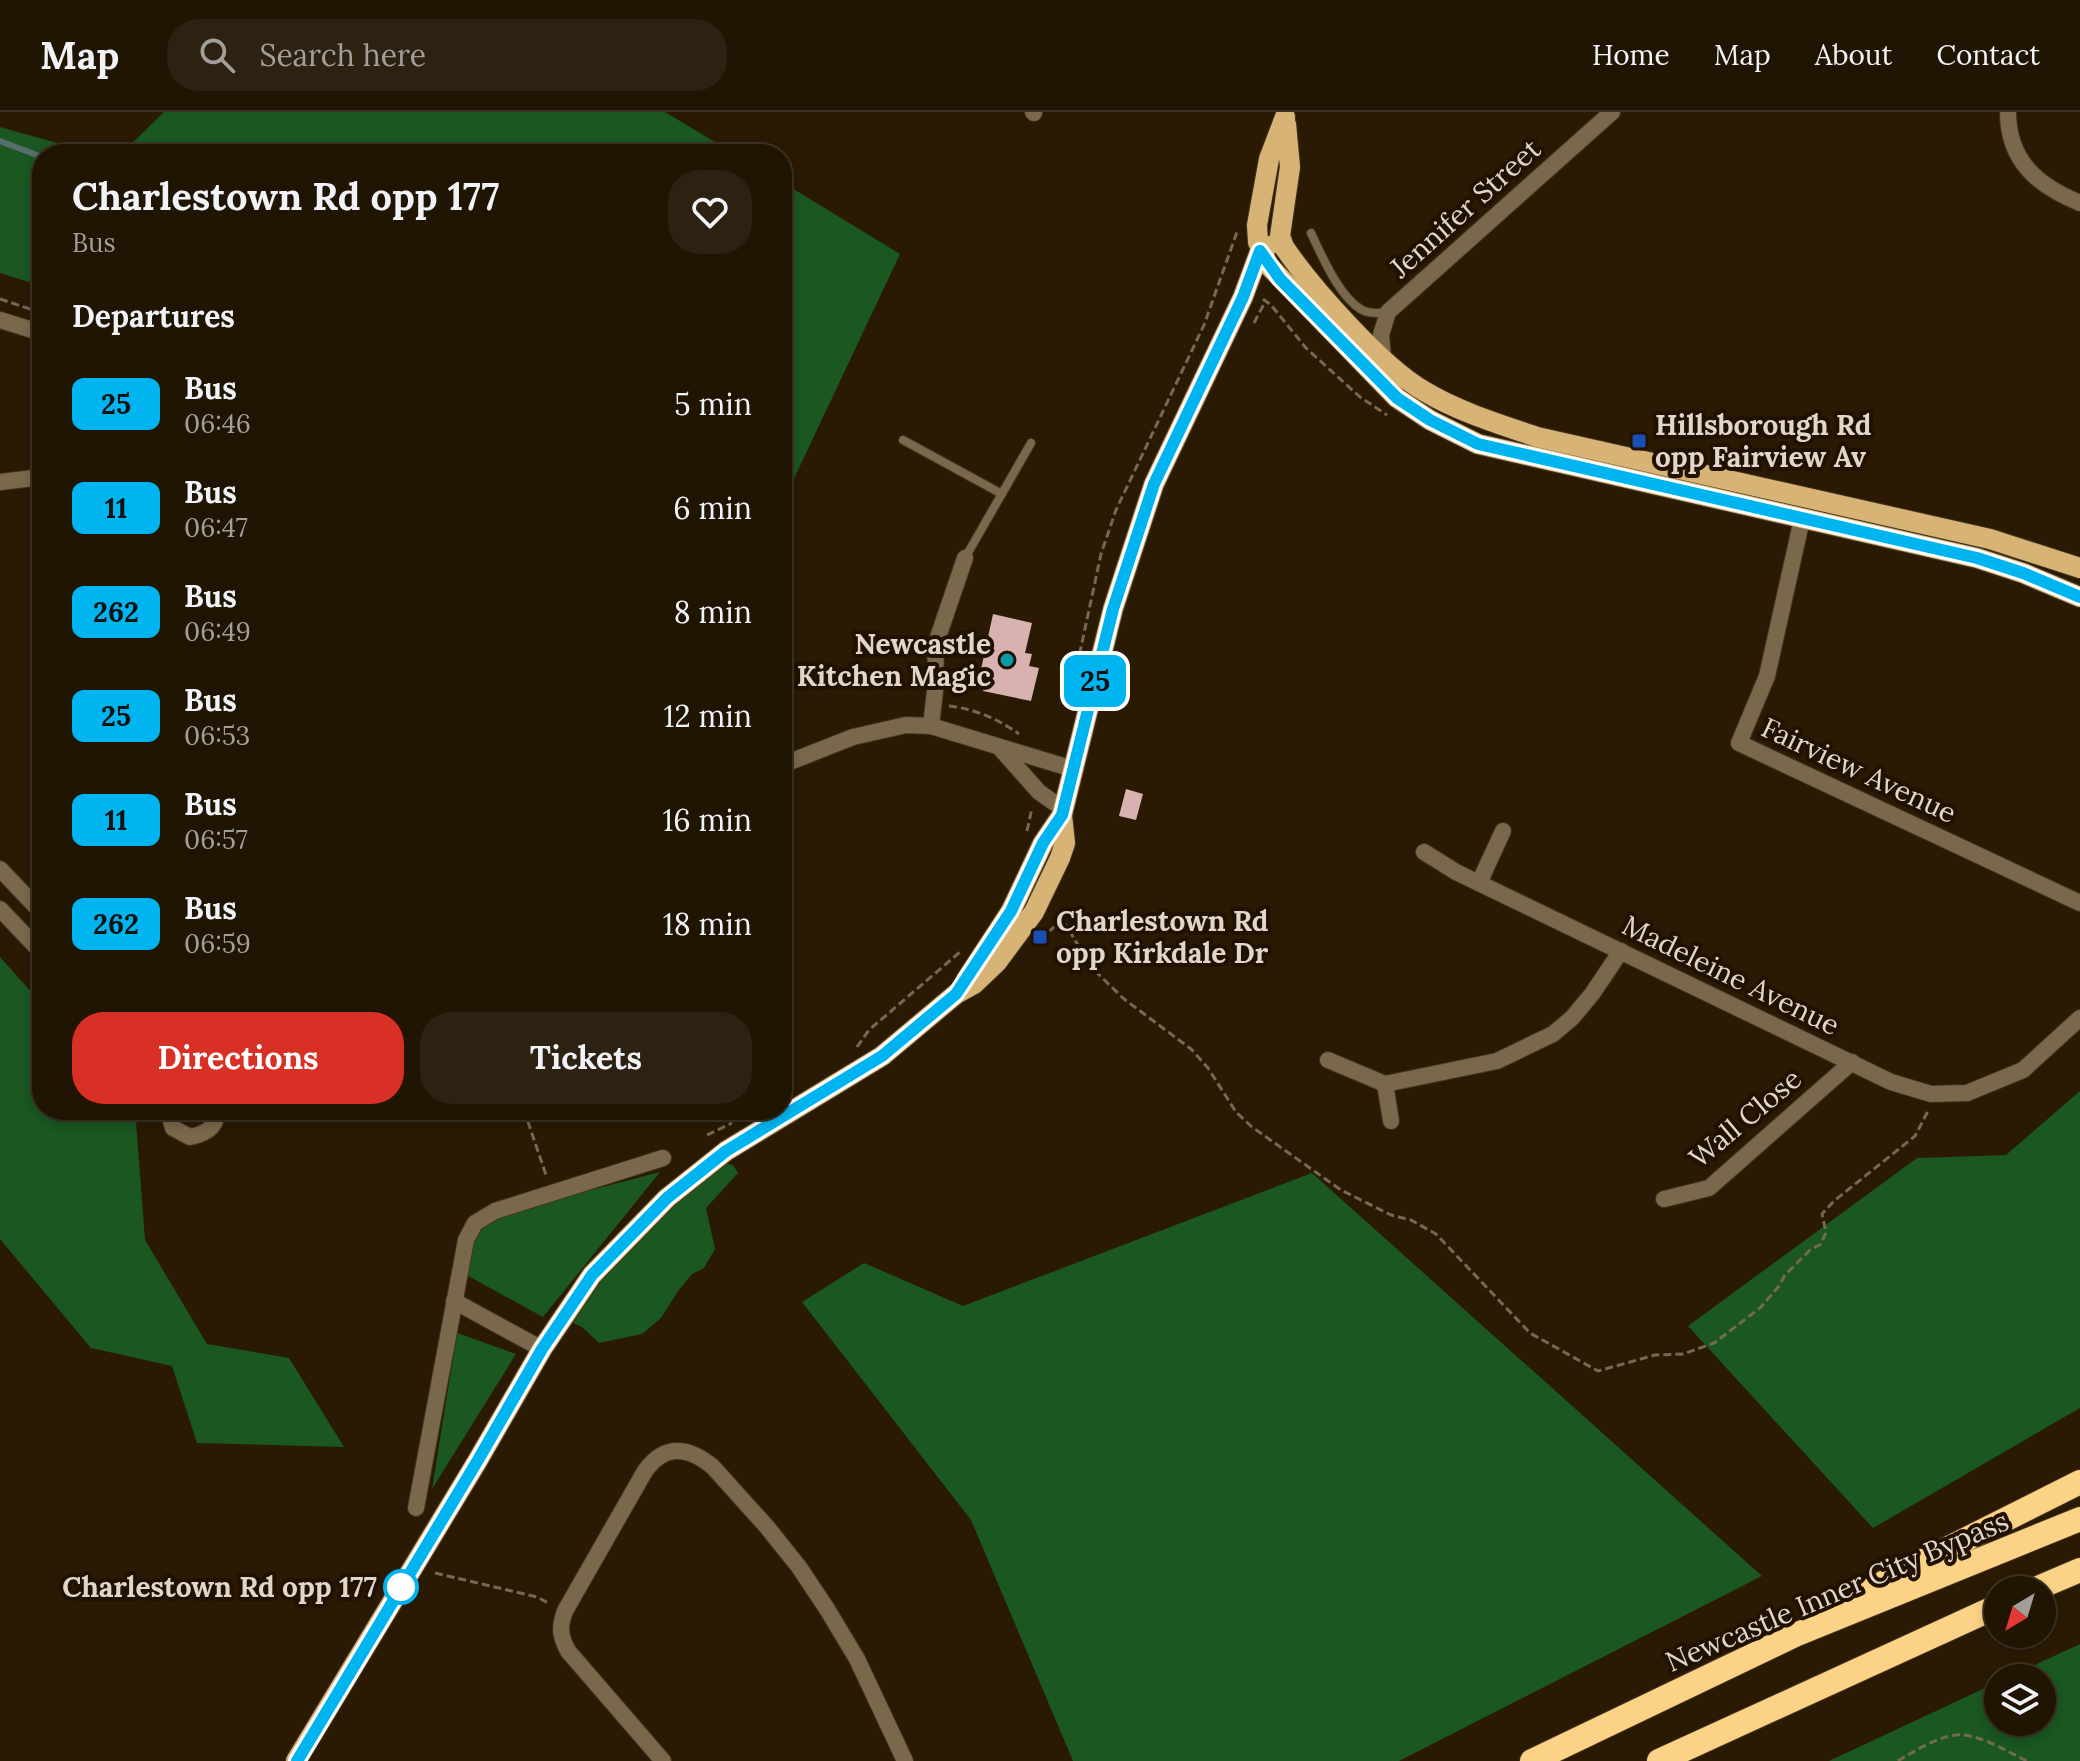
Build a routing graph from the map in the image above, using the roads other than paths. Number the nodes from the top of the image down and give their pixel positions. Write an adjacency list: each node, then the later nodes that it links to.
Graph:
1 (1612, 112): 8 (street, Jennifer Street)
2 (2008, 112): 4 (street)
3 (1285, 114): 5 (main road); 7 (main road)
4 (2080, 203)
5 (1281, 228): 7 (main road); 11 (main road)
6 (1311, 233): 8 (lane)
7 (1260, 251): 17 (main road); 24 (main road)
8 (1388, 312): 11 (street, Jennifer Street)
9 (0, 320): 10 (street)
10 (32, 330)
11 (1383, 358): 19 (main road)
12 (903, 440): 16 (lane)
13 (1031, 443): 16 (lane)
14 (32, 478): 15 (street)
15 (0, 482)
16 (1002, 494): 18 (lane)
17 (1802, 519): 20 (main road); 31 (street, Fairview Avenue)
18 (965, 558): 21 (street)
19 (2080, 568)
20 (2080, 597)
21 (931, 726): 22 (street); 23 (street)
22 (998, 746): 24 (street); 25 (street)
23 (792, 761)
24 (1073, 769): 25 (main road)
25 (1062, 812): 39 (main road)
26 (1503, 831): 29 (street)
27 (1424, 852): 29 (street, Madeleine Avenue)
28 (0, 869): 30 (street)
29 (1479, 883): 34 (street, Madeleine Avenue)
30 (32, 903)
31 (2080, 903)
32 (0, 909): 33 (street)
33 (32, 943)
34 (1621, 951): 37 (street, Madeleine Avenue); 38 (street)
35 (2080, 1018): 37 (street, Madeleine Avenue)
36 (1328, 1060): 38 (street)
37 (1852, 1062): 45 (street, Wall Close)
38 (1385, 1084): 43 (street)
39 (792, 1111)
40 (171, 1120): 41 (street)
41 (215, 1120)
42 (777, 1120): 47 (main road)
43 (1391, 1121)
44 (663, 1158): 46 (street)
45 (1664, 1199)
46 (454, 1301): 47 (street); 49 (street)
47 (542, 1349): 57 (main road)
48 (2080, 1482): 56 (highway)
49 (416, 1508)
50 (2080, 1519): 56 (highway, Newcastle Inner City Bypass)
51 (2080, 1570): 53 (highway)
52 (2080, 1578): 54 (highway)
53 (2056, 1581)
54 (2056, 1584)
55 (1984, 1612): 61 (highway)
56 (1795, 1635): 60 (highway, Newcastle Inner City Bypass)
57 (296, 1761)
58 (663, 1761): 59 (street)
59 (905, 1761)
60 (1532, 1761)
61 (1659, 1761)

